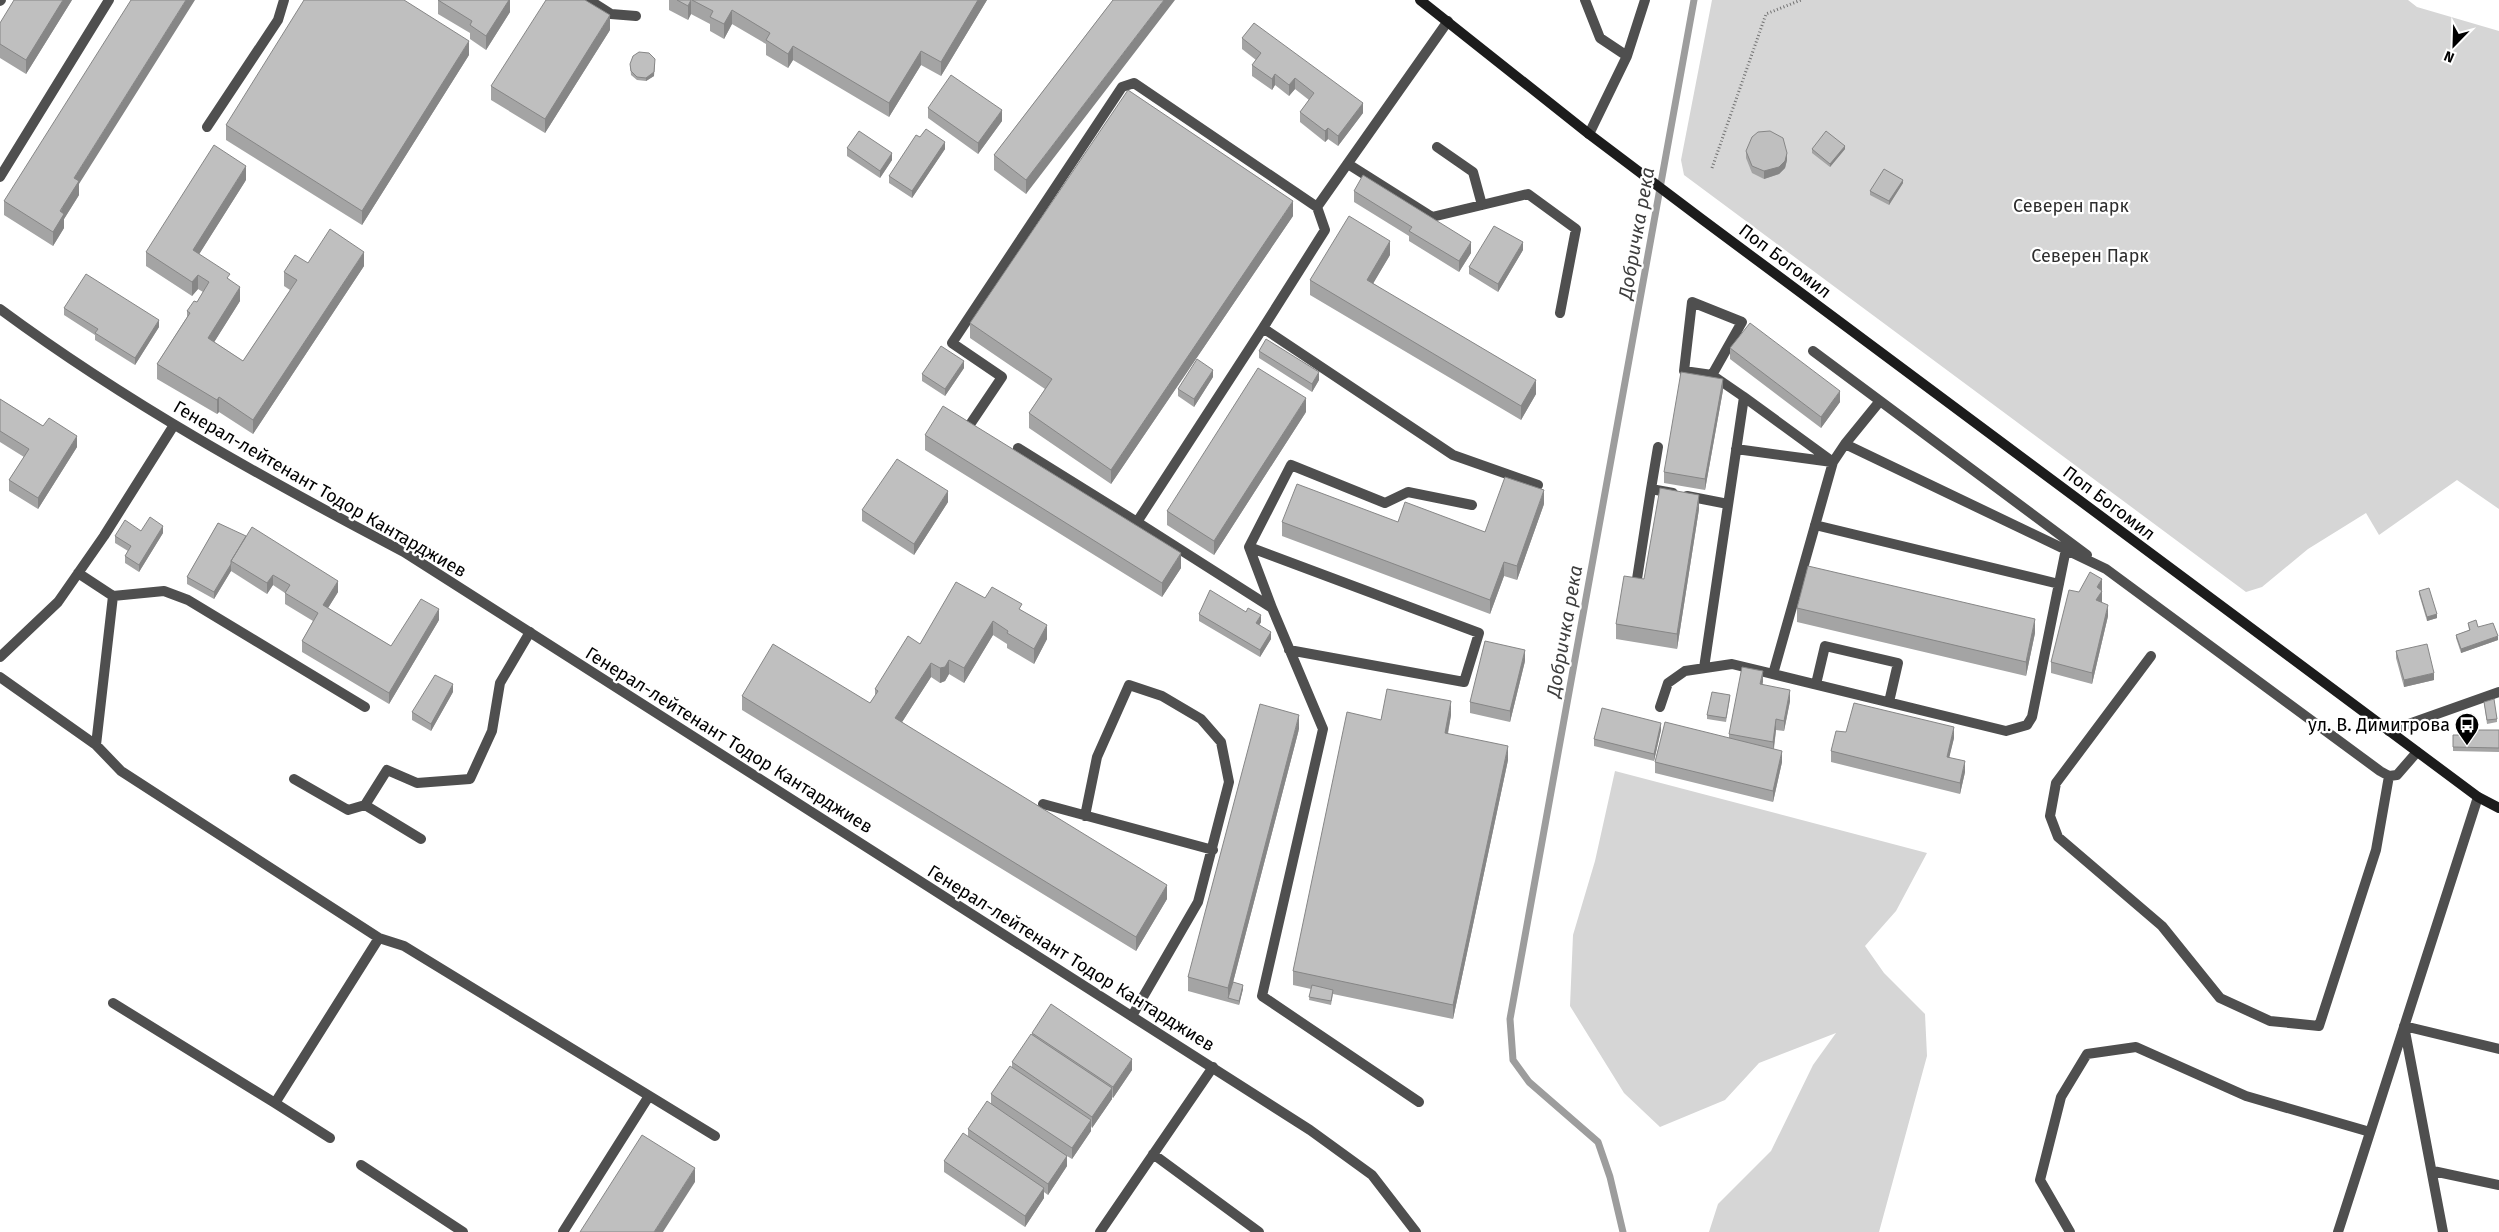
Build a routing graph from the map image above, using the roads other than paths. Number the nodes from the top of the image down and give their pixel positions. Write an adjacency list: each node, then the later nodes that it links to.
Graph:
1 (109, 0): 14 (street)
2 (284, 0): 10 (street)
3 (589, 0): 7 (street)
4 (1420, 0): 8 (street)
5 (1585, 0): 9 (street)
6 (1645, 0): 9 (street)
7 (636, 16)
8 (1448, 21): 11 (street); 13 (street)
9 (1627, 56): 11 (street)
10 (208, 127)
11 (1589, 134): 57 (street, Поп Богомил)
12 (1437, 147): 15 (street)
13 (1348, 164): 15 (street); 16 (street)
14 (0, 177)
15 (1482, 205): 18 (street)
16 (1317, 207): 19 (street); 24 (street)
17 (0, 309): 25 (street, Генерал-лейтенант Тодор Кантарджиев)
18 (1560, 313)
19 (1263, 328): 31 (street); 35 (street)
20 (1813, 351): 23 (street)
21 (1712, 375): 21 (street); 22 (street)
22 (1744, 397): 29 (street); 30 (street)
23 (1880, 401): 26 (street); 39 (street)
24 (971, 423)
25 (174, 425): 40 (street); 45 (street, Генерал-лейтенант Тодор Кантарджиев)
26 (1846, 444): 30 (street); 38 (street)
27 (1658, 447): 32 (street)
28 (1018, 448): 35 (street)
29 (1736, 449): 30 (street); 33 (street)
30 (1833, 462): 36 (street)
31 (1538, 485)
32 (1651, 489): 33 (street); 41 (street)
33 (1728, 504): 49 (street)
34 (1472, 505): 37 (street)
35 (1137, 522): 44 (street)
36 (1815, 525): 42 (street); 50 (street)
37 (1250, 547): 44 (street); 46 (street)
38 (2066, 550): 39 (street); 42 (street)
39 (2106, 569): 60 (street)
40 (78, 573): 43 (street); 48 (street)
41 (1637, 579)
42 (2059, 584): 54 (street)
43 (113, 596): 55 (street); 58 (street)
44 (1272, 608): 46 (street)
45 (530, 632): 64 (street); 71 (street, Генерал-лейтенант Тодор Кантарджиев)
46 (1289, 650): 76 (street)
47 (2150, 656): 60 (street)
48 (0, 657)
49 (1704, 668): 50 (street); 56 (street)
50 (1773, 674): 52 (street)
51 (0, 677): 58 (street)
52 (1816, 684): 54 (street); 54 (street)
53 (2499, 692): 57 (street)
54 (1889, 702)
55 (365, 707)
56 (1660, 707)
57 (2389, 731): 59 (street, Поп Богомил)
58 (96, 745): 69 (street)
59 (2417, 752): 60 (street); 62 (street, Поп Богомил)
60 (2389, 776)
61 (294, 779): 64 (street)
62 (2478, 797): 65 (street, Поп Богомил); 72 (street)
63 (1043, 804): 66 (street)
64 (365, 805): 67 (street)
65 (2499, 808)
66 (1086, 816): 68 (street); 68 (street)
67 (421, 839)
68 (1213, 850): 71 (street)
69 (378, 938): 75 (street); 77 (street)
70 (113, 1003): 77 (street)
71 (1132, 1016): 74 (street, Генерал-лейтенант Тодор Кантарджиев)
72 (2404, 1026): 73 (street); 78 (street); 83 (street)
73 (2499, 1049)
74 (1213, 1067): 81 (street); 89 (street, Генерал-лейтенант Тодор Кантарджиев)
75 (650, 1096): 79 (street); 86 (street)
76 (1419, 1102)
77 (275, 1103): 80 (street)
78 (2370, 1132): 90 (street); 91 (street)
79 (715, 1136)
80 (330, 1138)
81 (1153, 1154): 87 (street); 88 (street)
82 (361, 1166): 85 (street)
83 (2433, 1171): 84 (street); 92 (street)
84 (2499, 1185)
85 (463, 1232)
86 (563, 1232)
87 (1100, 1232)
88 (1259, 1232)
89 (1416, 1232)
90 (2070, 1232)
91 (2338, 1232)
92 (2444, 1232)

